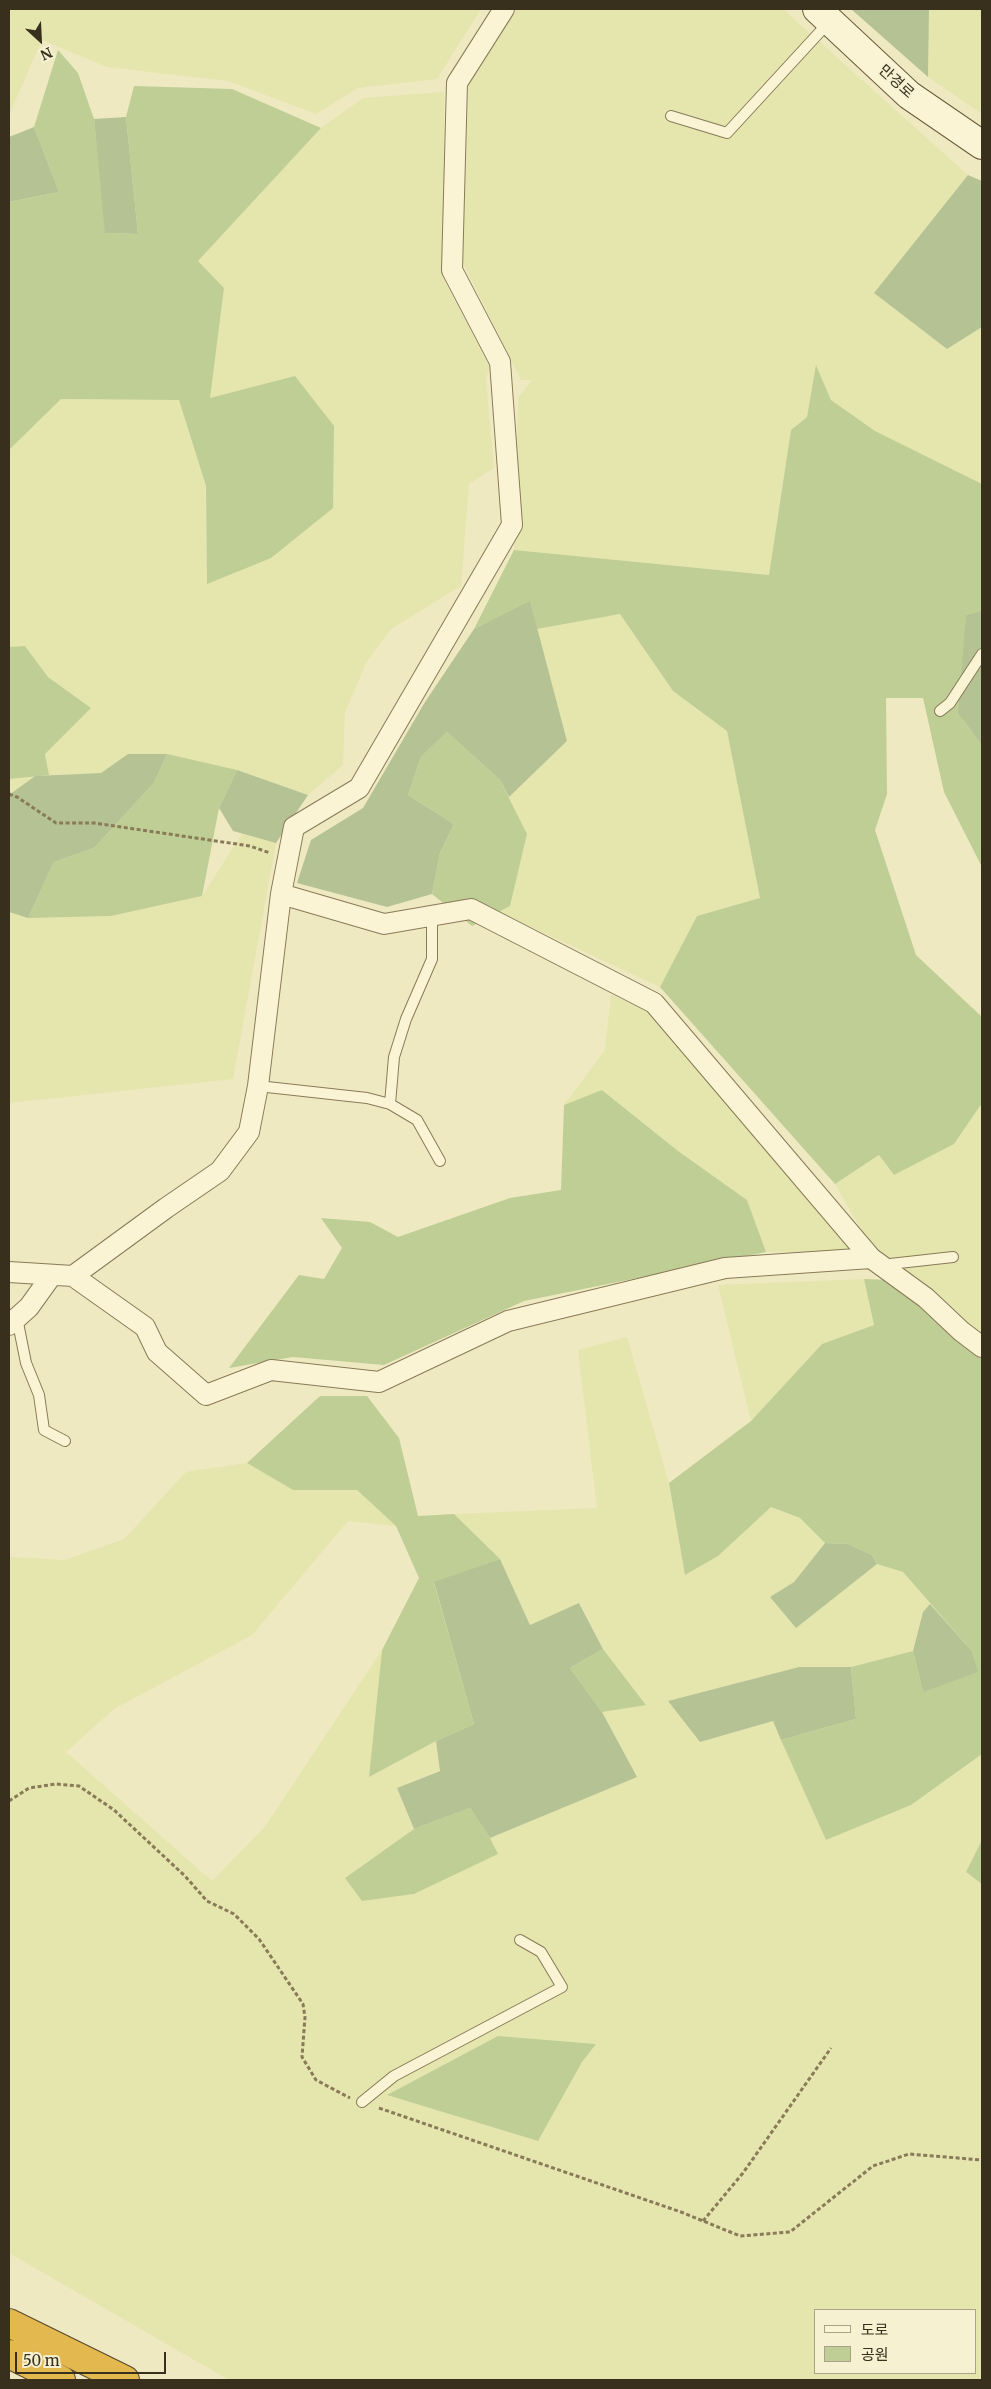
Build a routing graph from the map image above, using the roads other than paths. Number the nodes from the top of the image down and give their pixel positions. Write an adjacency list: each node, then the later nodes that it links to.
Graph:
1 (504, 9): 7 (street)
2 (823, 15): 3 (lane); 4 (street, 만경로)
3 (671, 116)
4 (982, 145)
5 (982, 654): 6 (lane)
6 (940, 711)
7 (281, 894): 8 (street); 9 (street)
8 (432, 916): 10 (lane); 13 (street)
9 (258, 1086): 10 (lane); 16 (street)
10 (390, 1104): 11 (lane)
11 (440, 1161)
12 (953, 1257): 13 (lane)
13 (876, 1262): 16 (street); 18 (street)
14 (9, 1272): 15 (street)
15 (52, 1276): 16 (street); 17 (street)
16 (73, 1276)
17 (13, 1321): 19 (lane)
18 (982, 1347)
19 (65, 1442)
20 (520, 1940): 21 (lane)
21 (362, 2102)
22 (9, 2323): 25 (highway)
23 (9, 2354): 24 (highway)
24 (61, 2380)
25 (125, 2380)

